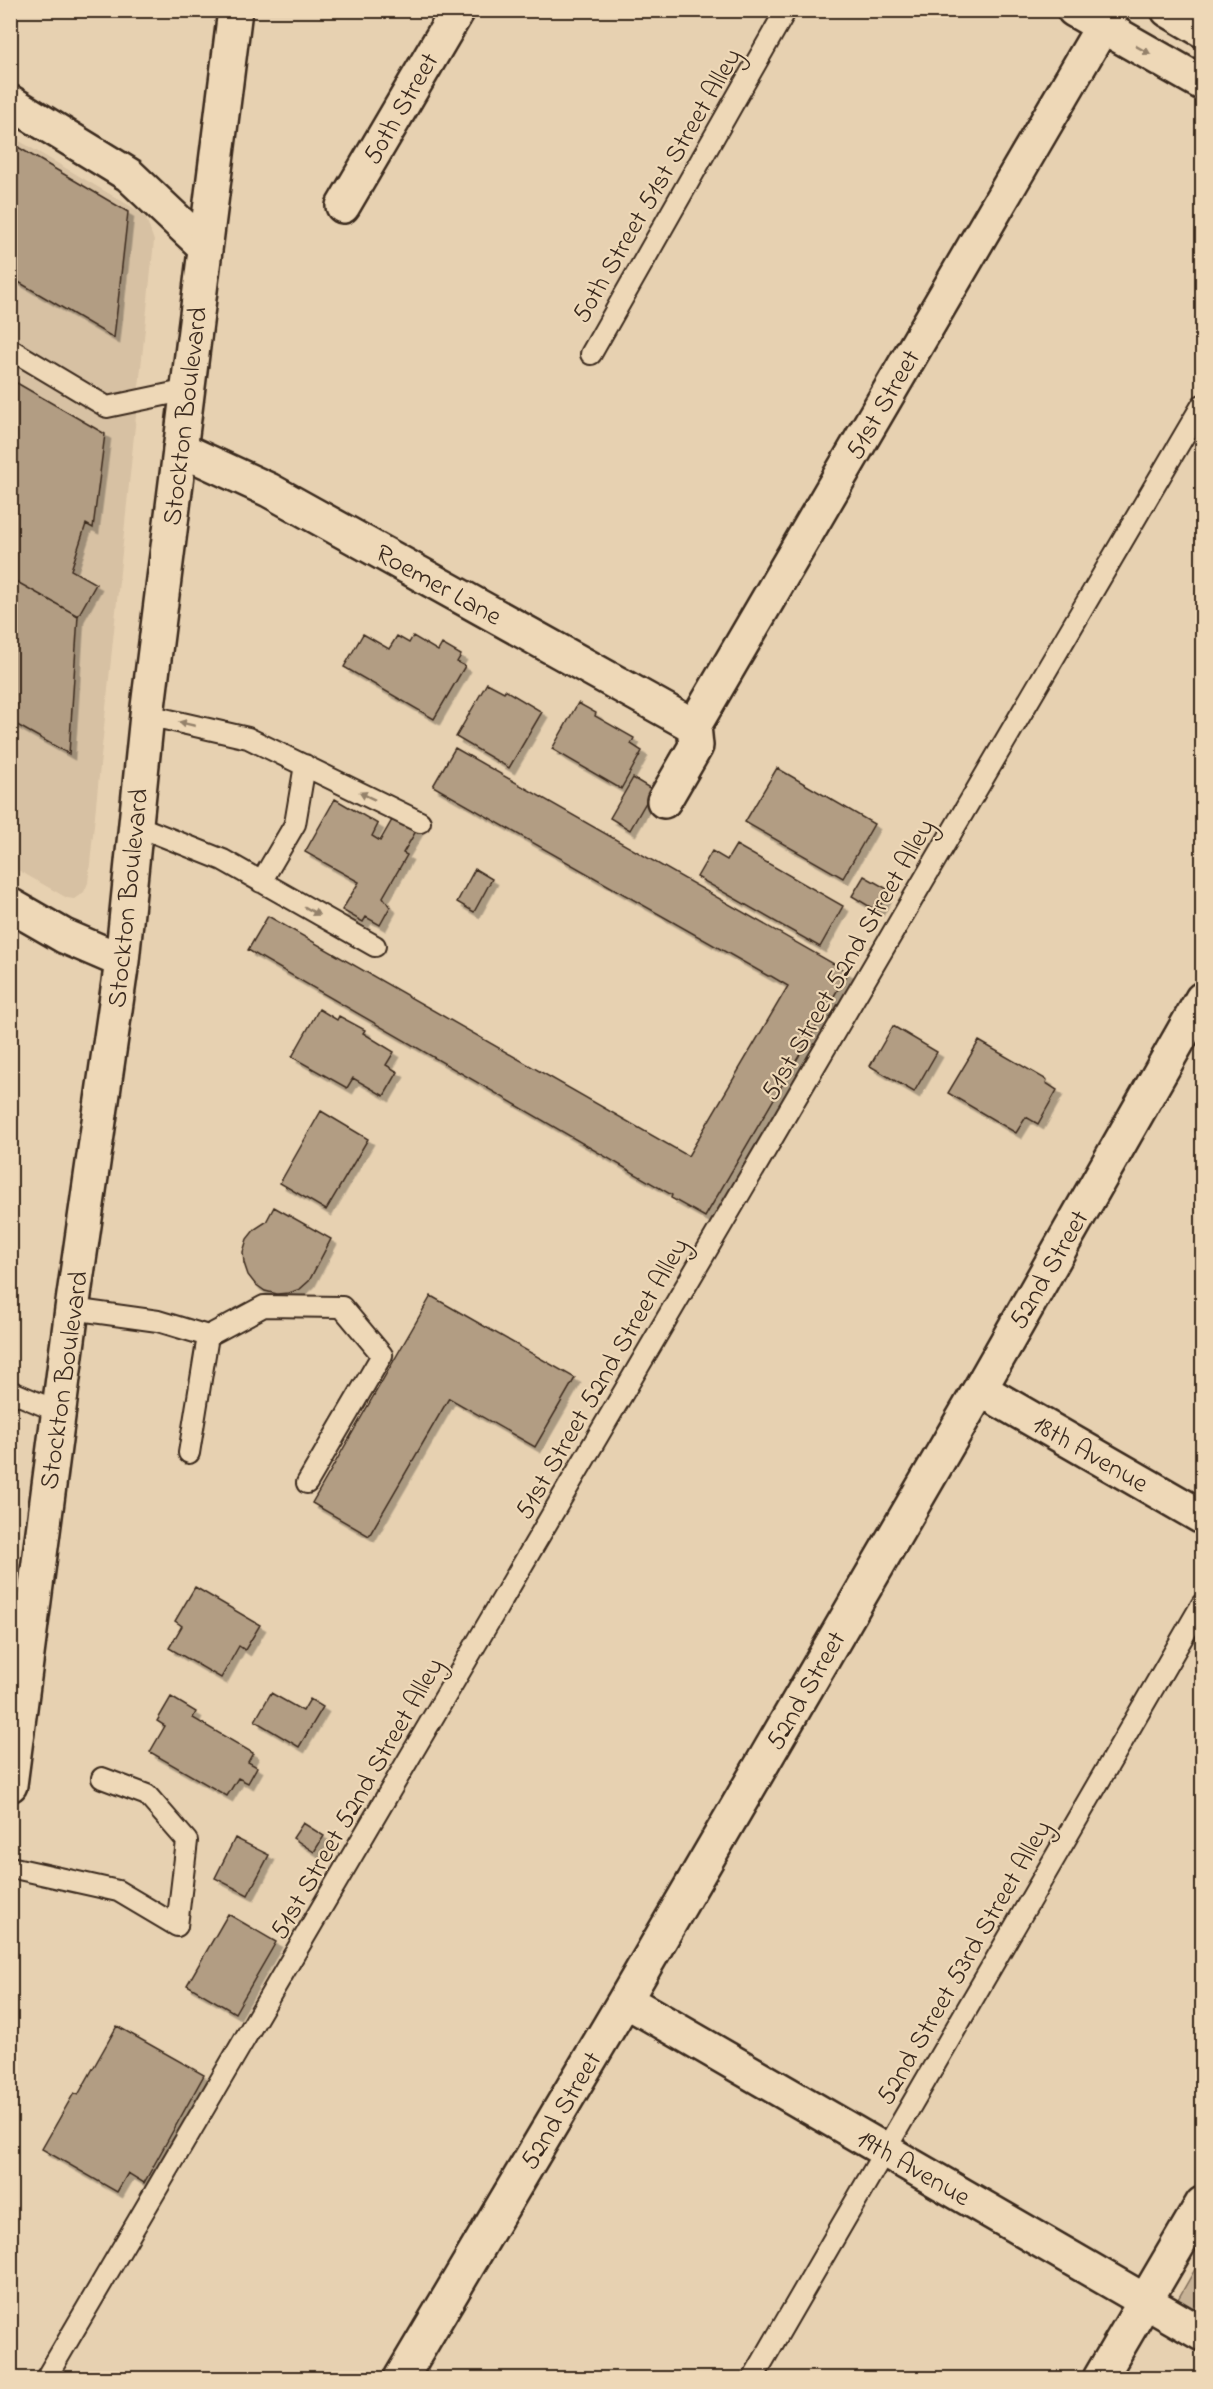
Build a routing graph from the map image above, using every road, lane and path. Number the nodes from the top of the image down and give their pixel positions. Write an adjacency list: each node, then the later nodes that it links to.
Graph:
1 (235, 10): 11 (street, Stockton Boulevard)
2 (458, 10): 10 (street, 50th Street)
3 (786, 10): 13 (lane, 50th Street 51st Street Alley)
4 (1074, 10): 6 (street)
5 (1168, 10): 7 (street)
6 (1107, 19): 8 (street, one-way to 8); 18 (street, 51st Street)
7 (1203, 30)
8 (1203, 84)
9 (10, 102): 11 (street)
10 (343, 206)
11 (204, 246): 14 (street, Stockton Boulevard)
12 (10, 349): 14 (lane)
13 (591, 354)
14 (188, 390): 16 (street, Stockton Boulevard)
15 (1203, 405): 45 (lane, 51st Street 52nd Street Alley)
16 (180, 449): 17 (street, Stockton Boulevard); 18 (street, Roemer Lane)
17 (147, 715): 19 (lane, one-way to 17); 22 (street, Stockton Boulevard)
18 (694, 726): 20 (street, 51st Street)
19 (305, 765): 21 (lane, one-way to 19); 23 (lane)
20 (664, 801)
21 (420, 822)
22 (135, 825): 23 (lane); 26 (street, Stockton Boulevard)
23 (261, 882): 25 (lane, one-way to 25)
24 (10, 905): 26 (street)
25 (375, 946)
26 (122, 961): 28 (street, Stockton Boulevard)
27 (1203, 999): 30 (street, 52nd Street)
28 (72, 1308): 29 (lane); 32 (street, Stockton Boulevard)
29 (208, 1336): 33 (lane); 34 (lane)
30 (980, 1389): 35 (street, 18th Avenue); 40 (street, 52nd Street)
31 (10, 1391): 32 (lane)
32 (59, 1412): 38 (street, Stockton Boulevard)
33 (189, 1453)
34 (307, 1483)
35 (1203, 1517)
36 (1203, 1604): 41 (lane, 52nd Street 53rd Street Alley)
37 (102, 1778): 39 (lane)
38 (10, 1785)
39 (10, 1867)
40 (625, 2000): 41 (street, 19th Avenue); 46 (street, 52nd Street)
41 (885, 2151): 43 (street, 19th Avenue); 47 (lane, 52nd Street 53rd Street Alley)
42 (1203, 2204): 43 (street)
43 (1146, 2302): 44 (street, 19th Avenue); 48 (street)
44 (1203, 2334)
45 (46, 2379)
46 (401, 2379)
47 (753, 2379)
48 (1100, 2379)

